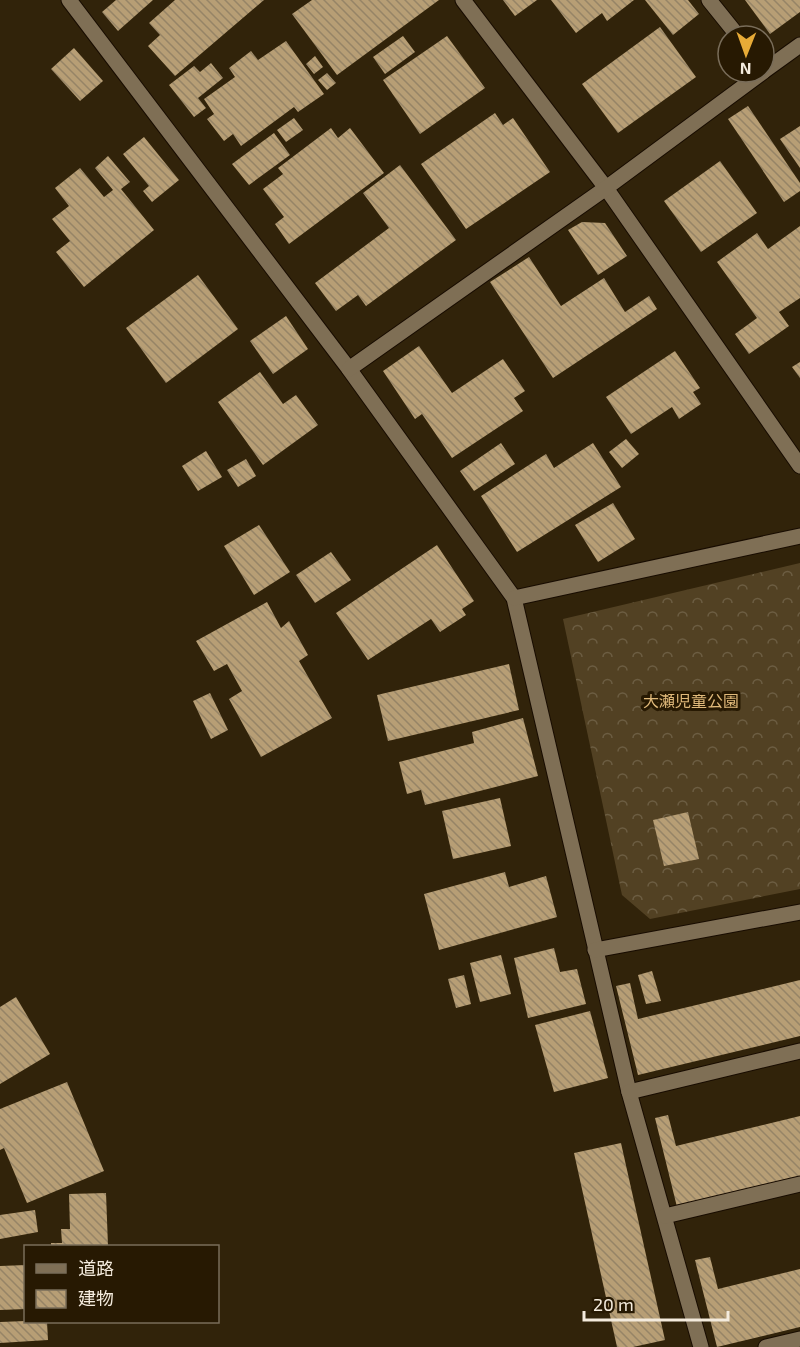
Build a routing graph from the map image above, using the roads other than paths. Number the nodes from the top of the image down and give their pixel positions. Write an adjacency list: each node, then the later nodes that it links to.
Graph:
1 (69, 0): 9 (street)
2 (463, 0): 8 (street)
3 (709, 0): 4 (street)
4 (728, 24)
5 (800, 45): 6 (street)
6 (776, 62)
7 (745, 84): 8 (street)
8 (606, 188): 9 (street); 10 (street)
9 (349, 369): 12 (street)
10 (800, 466)
11 (800, 536): 12 (street)
12 (514, 598): 14 (street)
13 (800, 912): 14 (street)
14 (595, 950): 16 (street)
15 (800, 1051): 16 (street)
16 (629, 1092): 18 (street)
17 (800, 1184): 18 (street)
18 (665, 1216): 20 (street)
19 (800, 1339): 21 (street)
20 (702, 1347)
21 (766, 1347)

